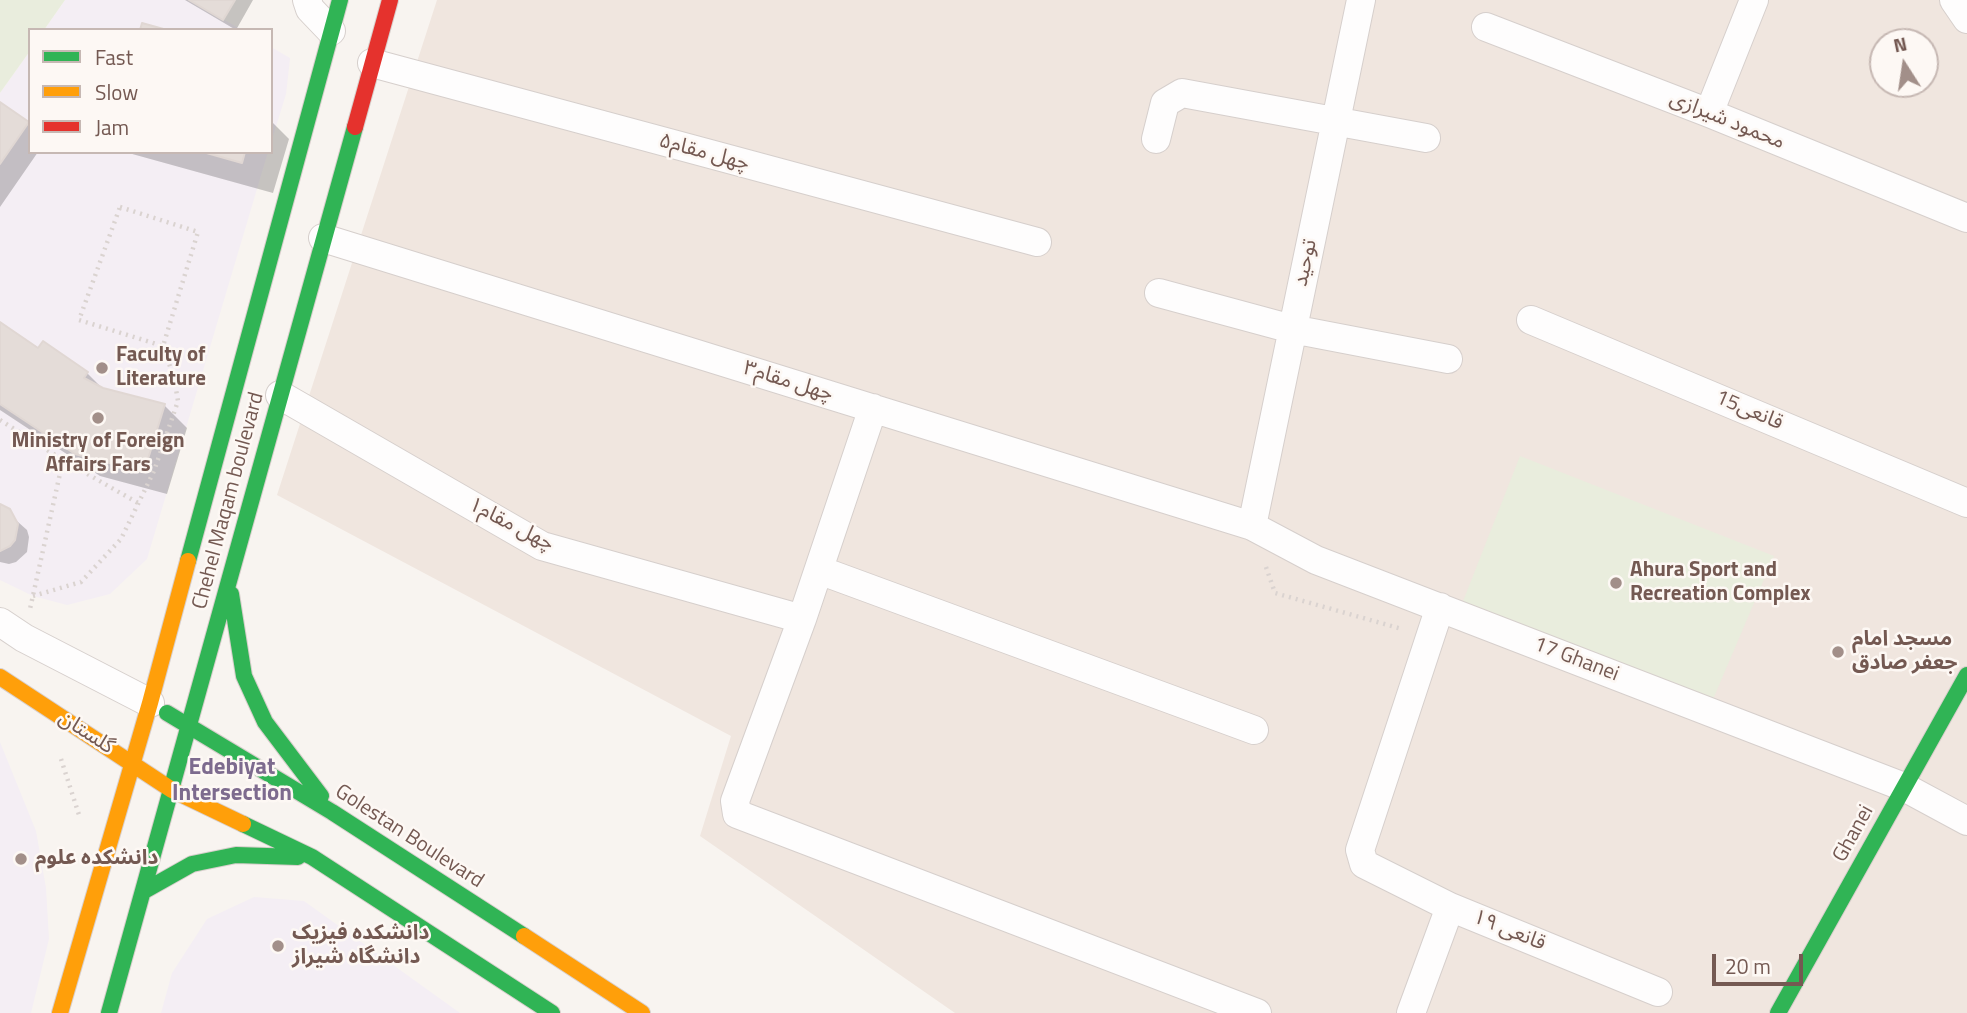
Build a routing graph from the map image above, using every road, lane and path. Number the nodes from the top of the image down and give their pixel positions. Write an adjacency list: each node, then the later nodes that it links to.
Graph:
1 (307, 0): 9 (street)
2 (340, 0): 9 (main road, Chehel Maqam boulevard)
3 (390, 0): 10 (main road, Chehel Maqam boulevard)
4 (1360, 0): 12 (street, توحید)
5 (1754, 0): 11 (street)
6 (1954, 0): 7 (street)
7 (1967, 19)
8 (1486, 27): 11 (street, محمود شیرازی)
9 (331, 32): 39 (main road, Chehel Maqam boulevard)
10 (372, 63): 16 (main road, Chehel Maqam boulevard); 17 (street, چهل مقام۵)
11 (1709, 113): 15 (street, محمود شیرازی)
12 (1335, 121): 13 (street); 14 (street); 20 (street, توحید)
13 (1426, 138)
14 (1156, 139)
15 (1967, 218)
16 (323, 238): 23 (main road, Chehel Maqam boulevard); 24 (street, چهل مقام۳)
17 (1037, 242)
18 (1158, 293): 20 (street)
19 (1531, 320): 28 (street, 15قانعی)
20 (1292, 329): 22 (street); 29 (street, توحید)
21 (163, 346): 21 (path); 27 (path)
22 (1448, 359)
23 (280, 395): 31 (main road, Chehel Maqam boulevard); 34 (street, چهل مقام۱)
24 (873, 408): 29 (street, چهل مقام۳); 30 (street)
25 (0, 420): 26 (path)
26 (63, 460): 27 (path); 32 (path)
27 (138, 503): 32 (path)
28 (1967, 503)
29 (1252, 526): 33 (street, 17 Ghanei)
30 (819, 570): 34 (street); 41 (street)
31 (229, 580): 40 (main road, Chehel Maqam boulevard); 46 (main road)
32 (33, 596): 36 (path)
33 (1440, 607): 44 (street, 17 Ghanei); 51 (street, قانعی ۱۹)
34 (802, 619): 57 (street)
35 (0, 622): 36 (street)
36 (24, 638): 39 (street)
37 (1967, 675): 44 (main road, Ghanei)
38 (0, 677): 43 (main road, گلستان)
39 (149, 703): 40 (main road, Golestan Boulevard); 43 (main road, Chehel Maqam boulevard)
40 (188, 726): 45 (main road, Chehel Maqam boulevard); 46 (main road, Golestan Boulevard)
41 (1254, 730)
42 (59, 755): 48 (path)
43 (132, 764): 45 (main road, گلستان); 53 (main road, Chehel Maqam boulevard)
44 (1904, 787): 47 (street, 17 Ghanei); 59 (main road, Ghanei)
45 (172, 790): 49 (main road); 50 (main road, Chehel Maqam boulevard)
46 (332, 812): 56 (main road, Golestan Boulevard)
47 (1967, 821)
48 (83, 828)
49 (312, 857): 50 (main road); 55 (main road)
50 (144, 891): 54 (main road, Chehel Maqam boulevard)
51 (1450, 907): 52 (street, قانعی ۱۹); 58 (street)
52 (1658, 992)
53 (60, 1013)
54 (109, 1013)
55 (552, 1013)
56 (642, 1013)
57 (1256, 1013)
58 (1411, 1013)
59 (1778, 1013)

